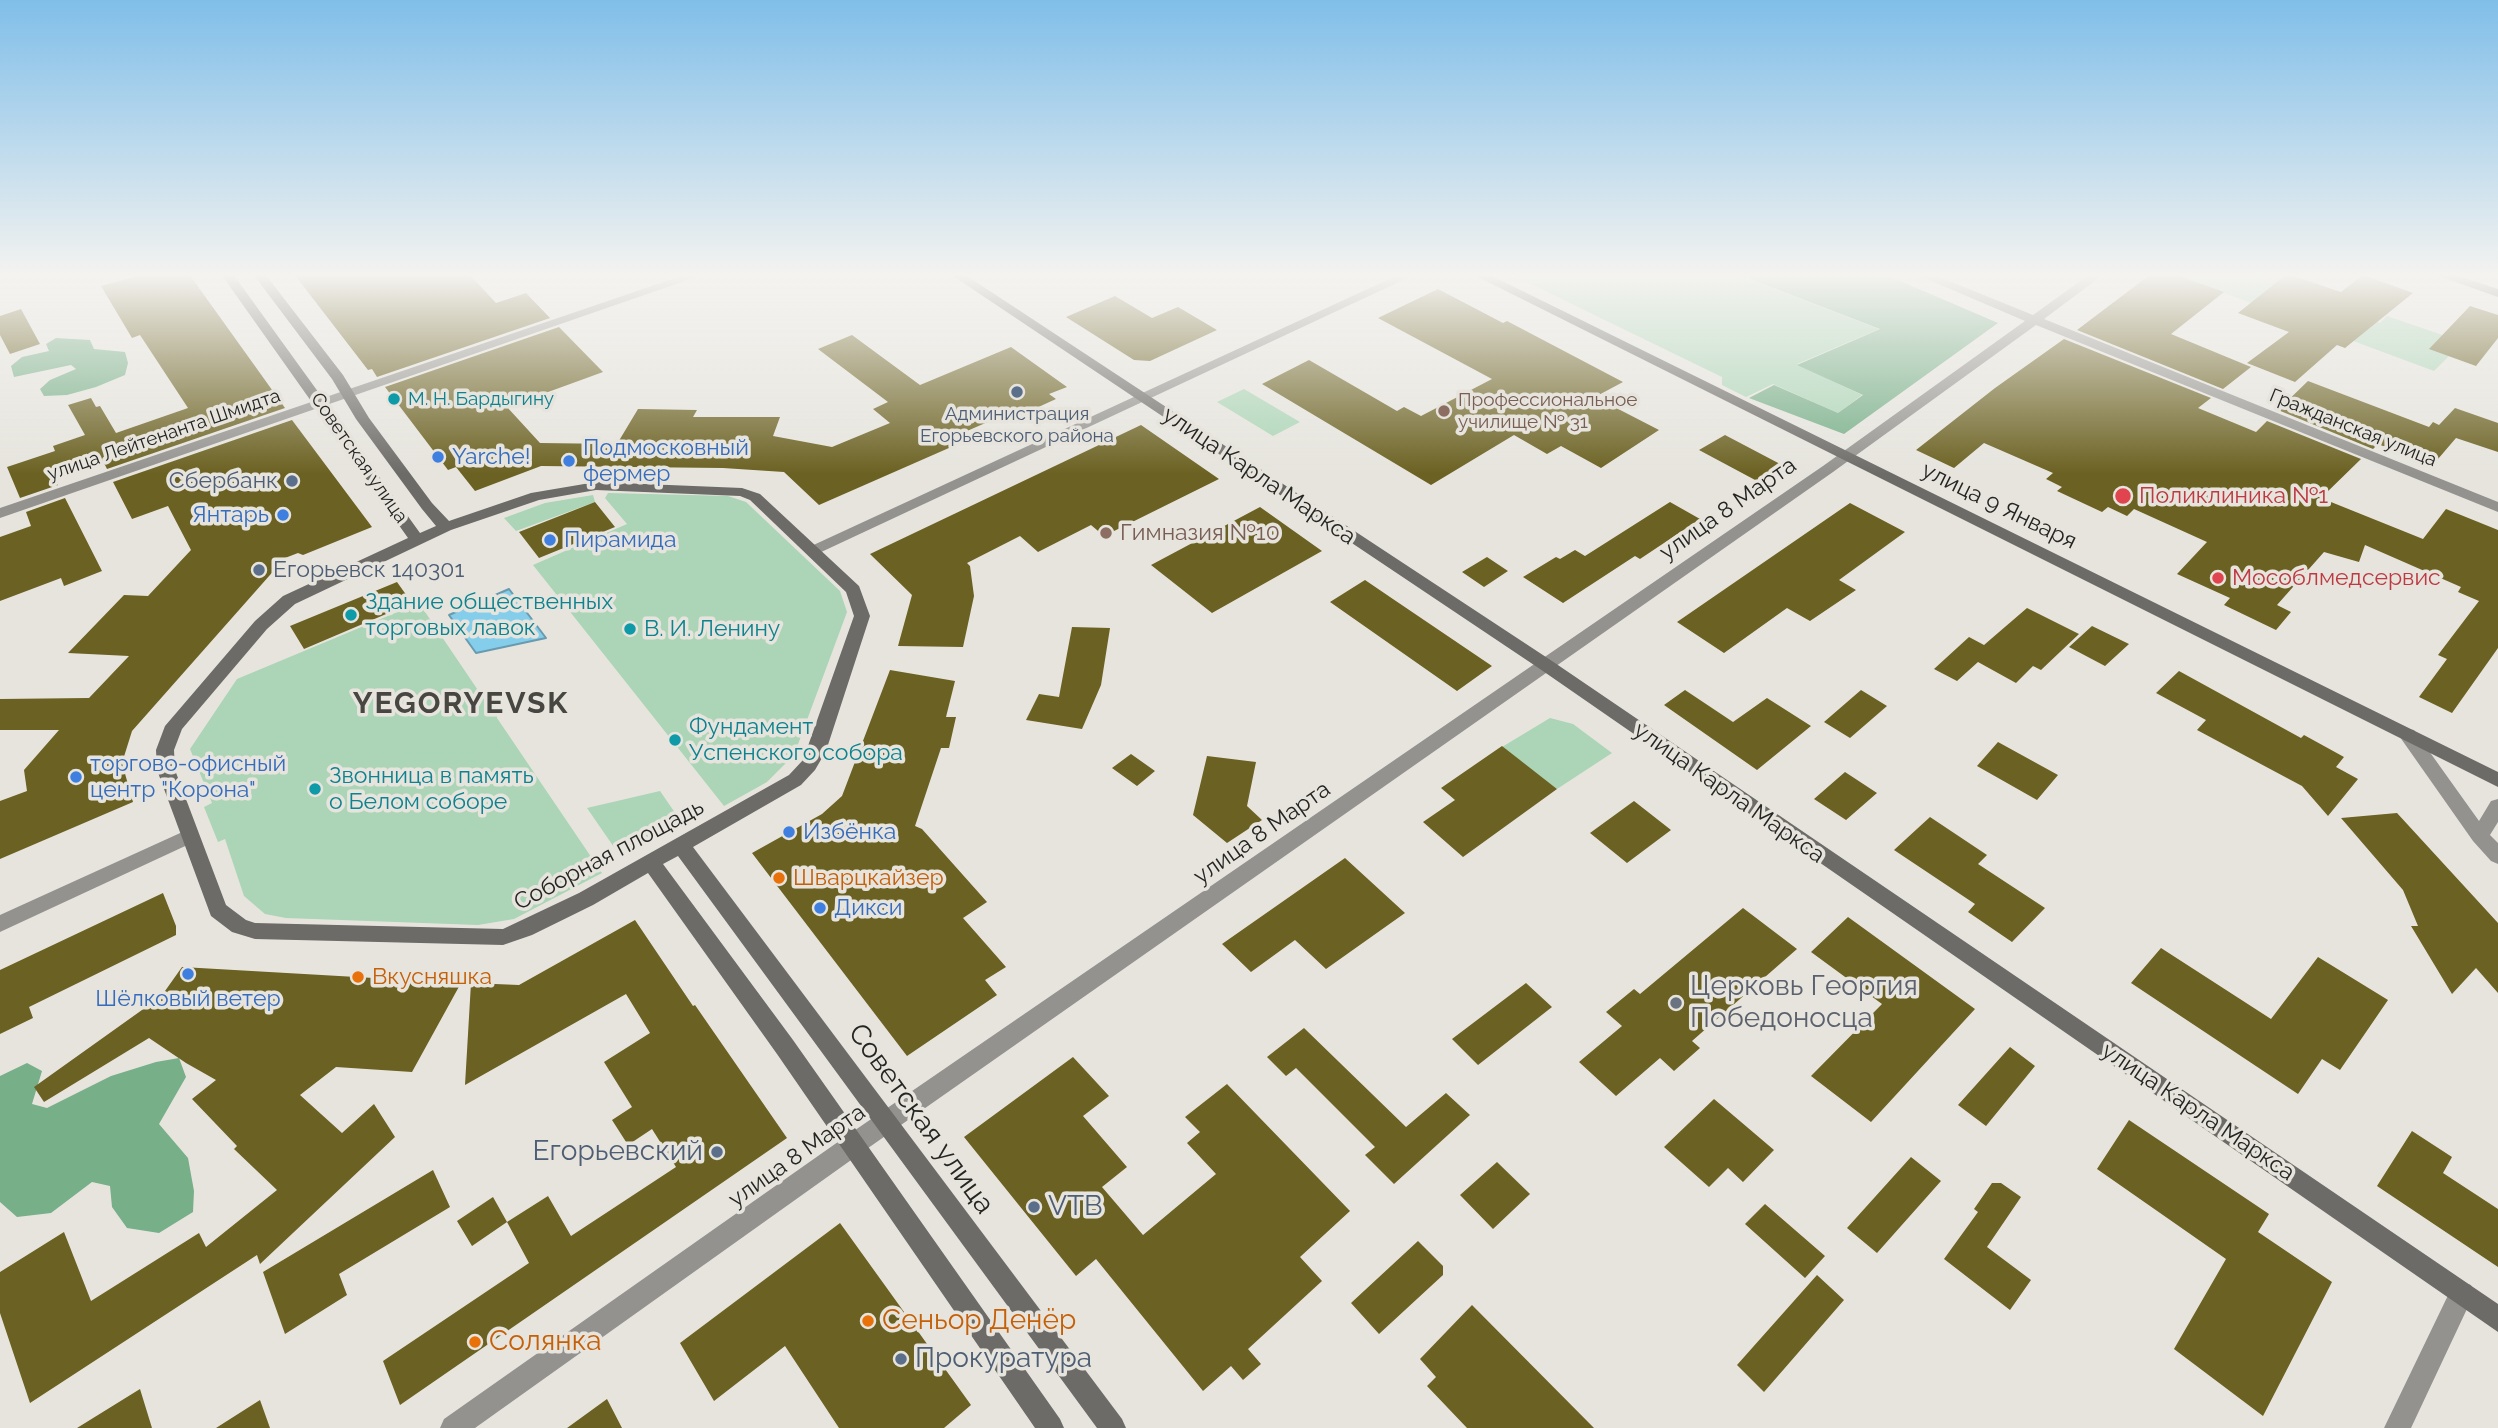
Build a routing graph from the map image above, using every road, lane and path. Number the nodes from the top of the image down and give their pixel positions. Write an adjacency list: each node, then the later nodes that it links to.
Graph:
1 (275, 341): 11 (main road, Советская улица)
2 (308, 341): 9 (main road, Советская улица)
3 (502, 341): 9 (street, улица Лейтенанта Шмидта)
4 (1056, 341): 10 (main road, улица Карла Маркса)
5 (1266, 341): 10 (street)
6 (1612, 341): 12 (main road, улица 9 Января)
7 (2005, 341): 12 (street, улица 8 Марта)
8 (2084, 341): 13 (street, Гражданская улица)
9 (347, 393): 11 (street, улица Лейтенанта Шмидта); 15 (main road, Советская улица)
10 (1142, 398): 17 (street); 18 (main road, улица Карла Маркса)
11 (319, 402): 14 (street, улица Лейтенанта Шмидта); 16 (main road, Советская улица)
12 (1845, 457): 18 (street, улица 8 Марта); 19 (main road, улица 9 Января)
13 (2498, 507)
14 (0, 513)
15 (446, 527): 16 (main road, Соборная площадь); 17 (main road, Соборная площадь)
16 (417, 540): 22 (main road, Соборная площадь)
17 (812, 551): 24 (main road, Соборная площадь)
18 (1546, 665): 28 (street, улица 8 Марта); 30 (main road, улица Карла Маркса)
19 (2408, 735): 20 (main road, улица 9 Января); 23 (street)
20 (2498, 780)
21 (2498, 806): 23 (street)
22 (189, 835): 26 (main road, Соборная площадь); 27 (street)
23 (2480, 835): 25 (street)
24 (681, 845): 26 (main road, Соборная площадь); 28 (main road, Советская улица)
25 (2498, 856)
26 (651, 862): 29 (main road)
27 (0, 924)
28 (886, 1123): 29 (street, улица 8 Марта); 34 (main road, Советская улица)
29 (853, 1145): 32 (street, улица 8 Марта); 33 (main road)
30 (2462, 1294): 31 (main road, улица Карла Маркса); 35 (street)
31 (2498, 1319)
32 (453, 1428)
33 (1051, 1428)
34 (1112, 1428)
35 (2397, 1428)

